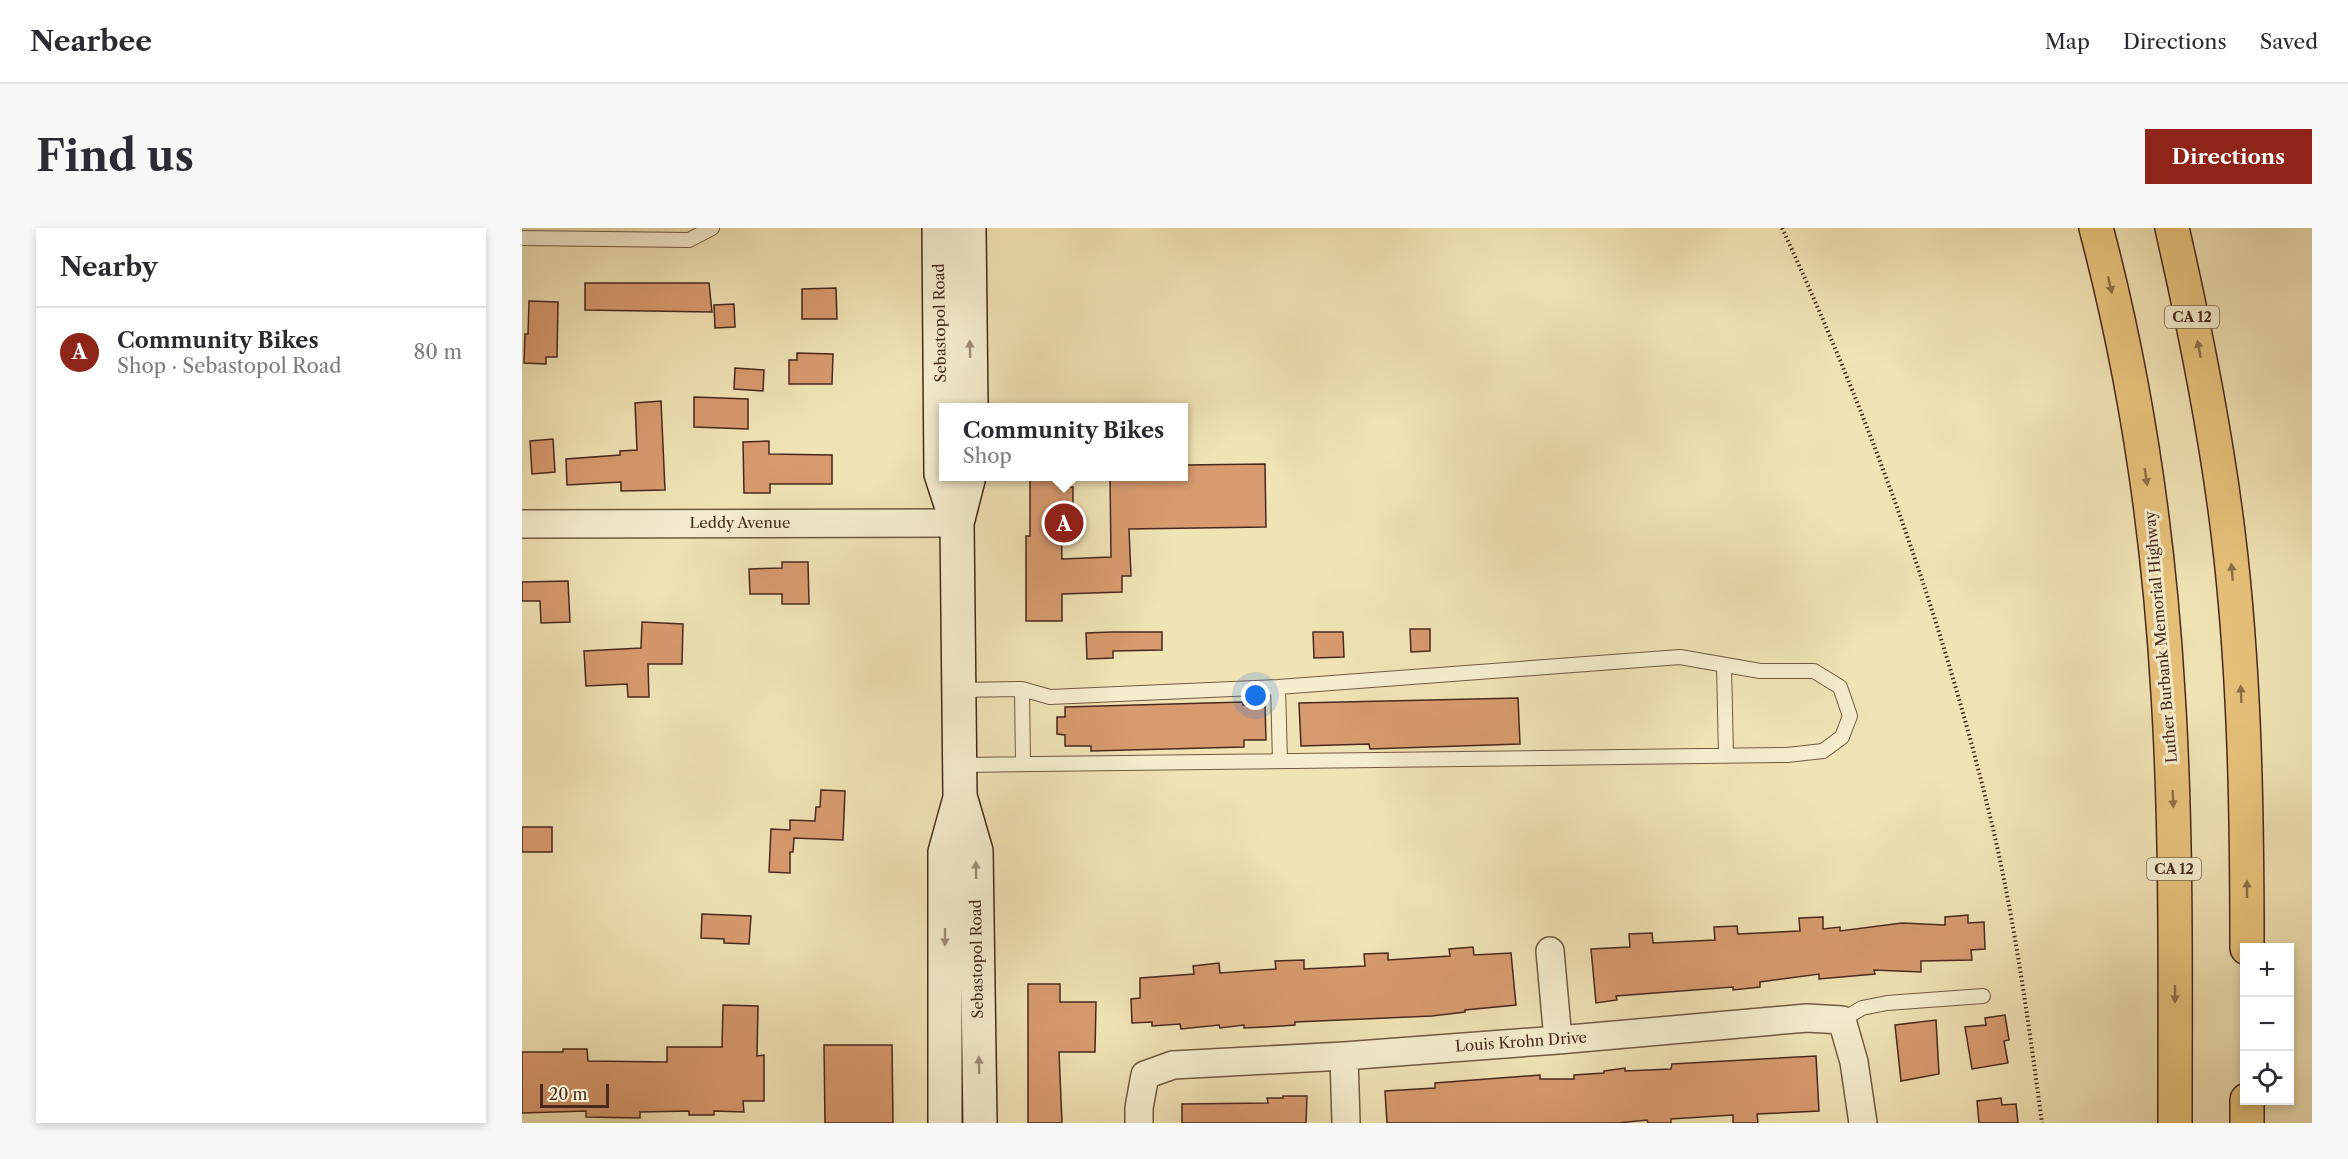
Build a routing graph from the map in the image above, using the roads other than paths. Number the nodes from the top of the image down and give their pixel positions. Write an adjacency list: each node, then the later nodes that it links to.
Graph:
1 (712, 228): 6 (lane)
2 (939, 228): 7 (main road, Sebastopol Road)
3 (969, 228): 8 (main road, Sebastopol Road, one-way to 3)
4 (2096, 228): 33 (highway, Luther Burbank Memorial Highway / CA 12, one-way to 33)
5 (2172, 228): 21 (highway, CA 12, one-way to 5)
6 (522, 238)
7 (940, 403)
8 (971, 403)
9 (943, 481): 11 (main road, Sebastopol Road)
10 (968, 481): 11 (main road, Sebastopol Road)
11 (957, 523): 12 (street, Leddy Avenue); 16 (main road, Sebastopol Road)
12 (522, 524)
13 (1724, 664): 14 (lane); 17 (lane); 17 (lane)
14 (1278, 687): 15 (lane); 18 (lane)
15 (1022, 688): 16 (lane); 19 (lane)
16 (959, 690): 20 (main road, Sebastopol Road)
17 (1726, 756): 18 (lane)
18 (1280, 761): 19 (lane)
19 (1023, 764): 20 (lane)
20 (960, 781): 28 (main road, Sebastopol Road, one-way to 28); 29 (main road, Sebastopol Road, one-way to 20)
21 (2247, 943)
22 (1550, 951): 25 (street)
23 (1983, 996): 24 (lane)
24 (1842, 1020): 25 (street, Louis Krohn Drive); 32 (street)
25 (1558, 1040): 26 (street, Louis Krohn Drive)
26 (1344, 1056): 30 (street, Louis Krohn Drive); 31 (street)
27 (2247, 1105): 34 (highway)
28 (945, 1123)
29 (980, 1123)
30 (1139, 1123)
31 (1346, 1123)
32 (1863, 1123)
33 (2175, 1123)
34 (2247, 1123)

